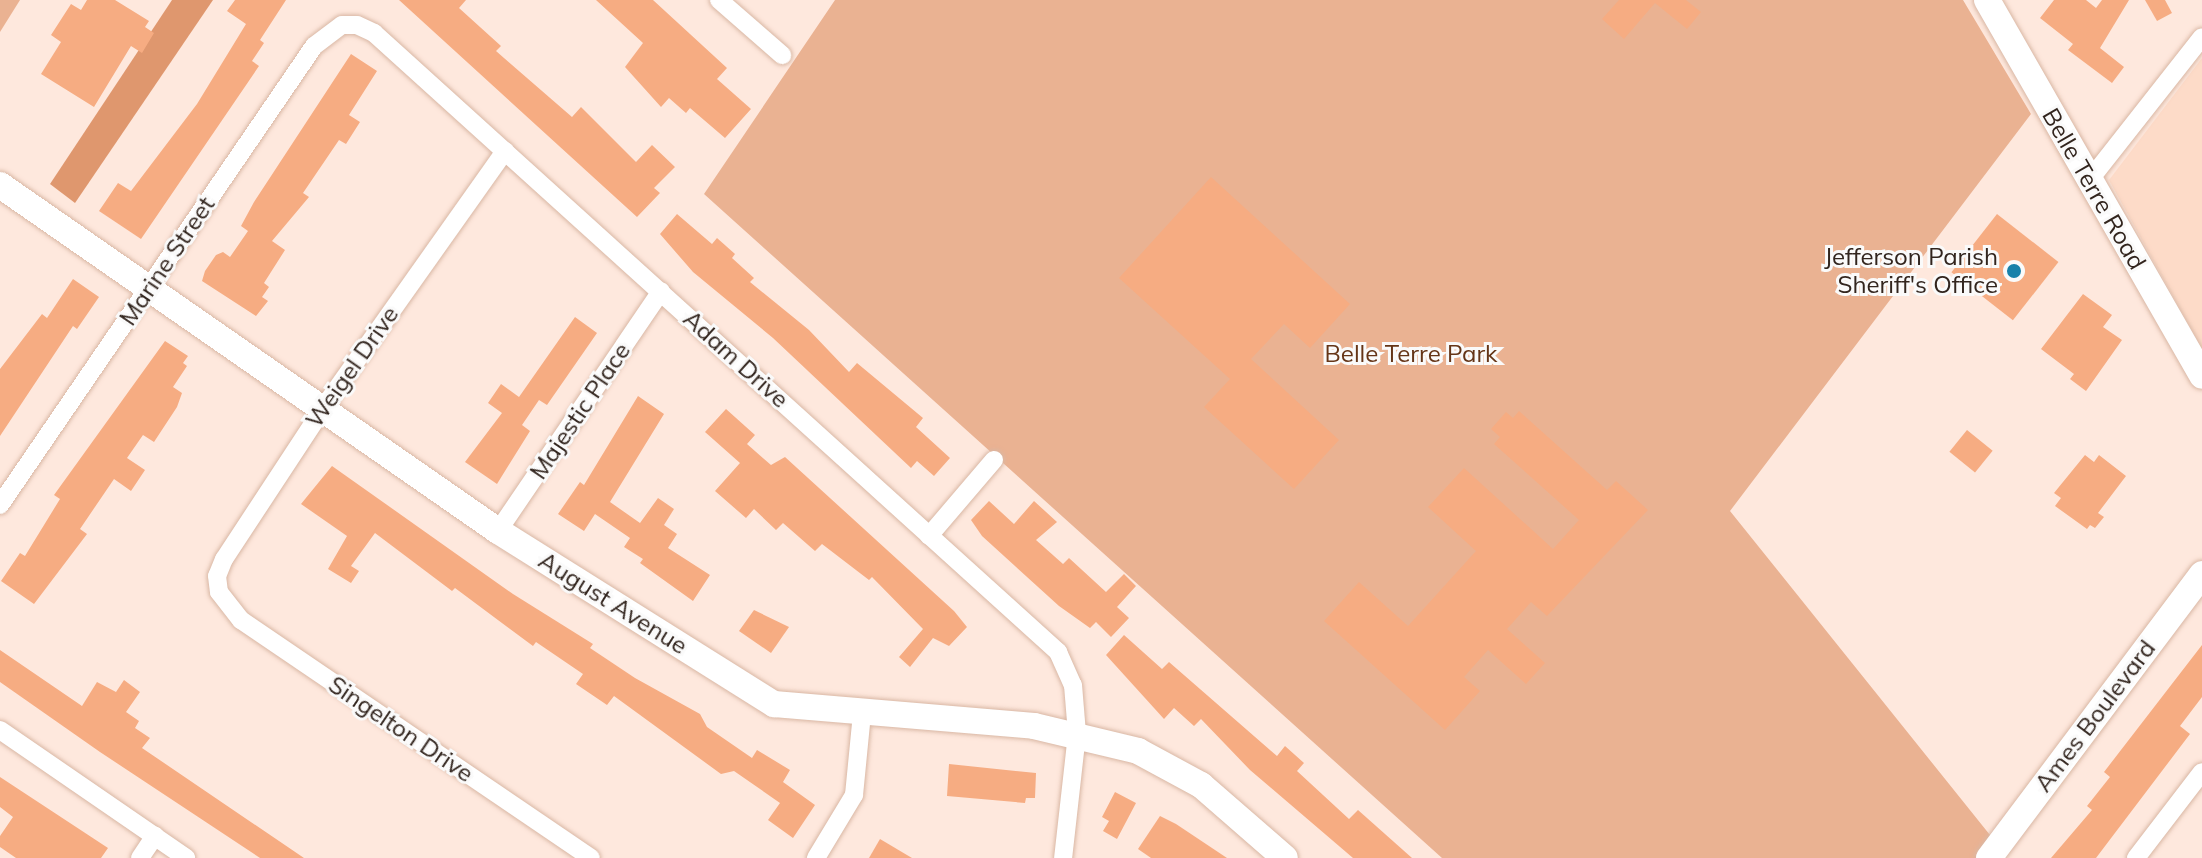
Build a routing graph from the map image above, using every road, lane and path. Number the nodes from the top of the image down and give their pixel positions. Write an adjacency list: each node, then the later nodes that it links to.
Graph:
1 (719, 0): 5 (street)
2 (1987, 0): 7 (street, Belle Terre Road)
3 (342, 25): 6 (street, Adam Drive); 9 (street, Marine Street)
4 (2202, 37): 7 (street)
5 (782, 55)
6 (505, 151): 10 (street, Adam Drive); 12 (street, Weigel Drive)
7 (2088, 182): 11 (street, Belle Terre Road)
8 (0, 185): 9 (street, August Avenue)
9 (148, 290): 12 (street, August Avenue); 14 (street, Marine Street)
10 (661, 291): 15 (street, Majestic Place); 16 (street, Adam Drive)
11 (2202, 376)
12 (324, 407): 15 (street, August Avenue); 18 (street, Weigel Drive)
13 (994, 460): 16 (street)
14 (0, 505)
15 (498, 531): 19 (street, August Avenue)
16 (929, 536): 21 (street, Adam Drive)
17 (2202, 574): 30 (street, Ames Boulevard)
18 (219, 592): 26 (street, Singelton Drive)
19 (862, 713): 21 (street, August Avenue); 27 (street)
20 (0, 730): 23 (street)
21 (1077, 734): 28 (street, Adam Drive); 29 (street, August Avenue)
22 (2202, 772): 31 (street)
23 (155, 836): 24 (street); 25 (street)
24 (140, 858)
25 (186, 858)
26 (591, 858)
27 (816, 858)
28 (1063, 858)
29 (1285, 858)
30 (1989, 858)
31 (2136, 858)

